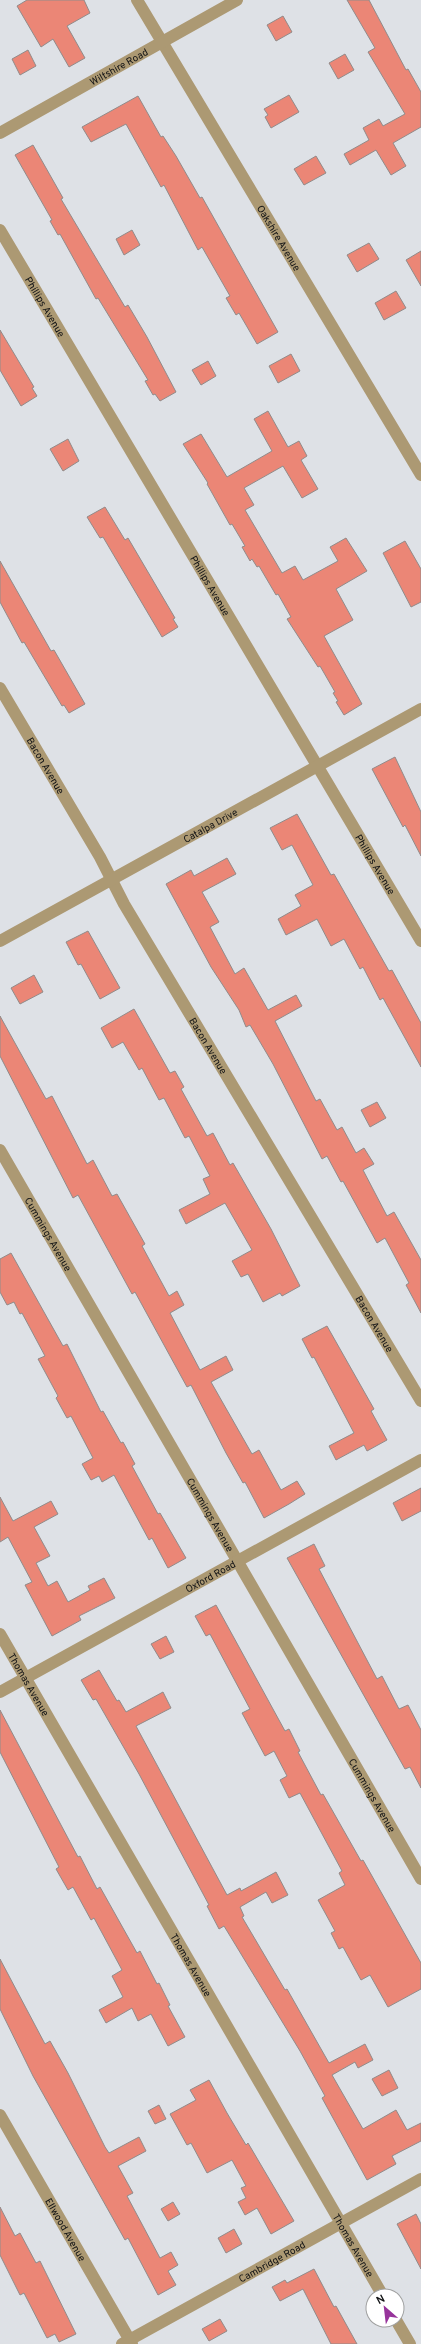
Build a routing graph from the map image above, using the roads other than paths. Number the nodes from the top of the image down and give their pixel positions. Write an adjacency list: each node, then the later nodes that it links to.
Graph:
1 (137, 0): 3 (street, Oakshire Avenue)
2 (237, 0): 3 (street, Wiltshire Road)
3 (162, 42): 4 (street, Wiltshire Road); 6 (street, Oakshire Avenue)
4 (0, 133)
5 (0, 230): 9 (street, Phillips Avenue)
6 (421, 475)
7 (0, 688): 10 (street, Bacon Avenue)
8 (421, 709): 9 (street, Catalpa Drive)
9 (317, 766): 10 (street, Catalpa Drive); 12 (street, Phillips Avenue)
10 (111, 879): 11 (street, Catalpa Drive); 14 (street, Bacon Avenue)
11 (0, 941)
12 (421, 941)
13 (0, 1150): 16 (street, Cummings Avenue)
14 (421, 1401)
15 (421, 1460): 16 (street, Oxford Road)
16 (237, 1562): 18 (street, Oxford Road); 20 (street, Cummings Avenue)
17 (0, 1634): 18 (street, Thomas Avenue)
18 (26, 1678): 19 (street, Oxford Road); 23 (street, Thomas Avenue)
19 (0, 1692)
20 (421, 1879)
21 (0, 2115): 26 (street, Ellwood Avenue)
22 (421, 2179): 23 (street, Cambridge Road)
23 (340, 2223): 24 (street, Thomas Avenue); 26 (street, Cambridge Road)
24 (377, 2288)
25 (401, 2328): 27 (street)
26 (128, 2343)
27 (410, 2344)

